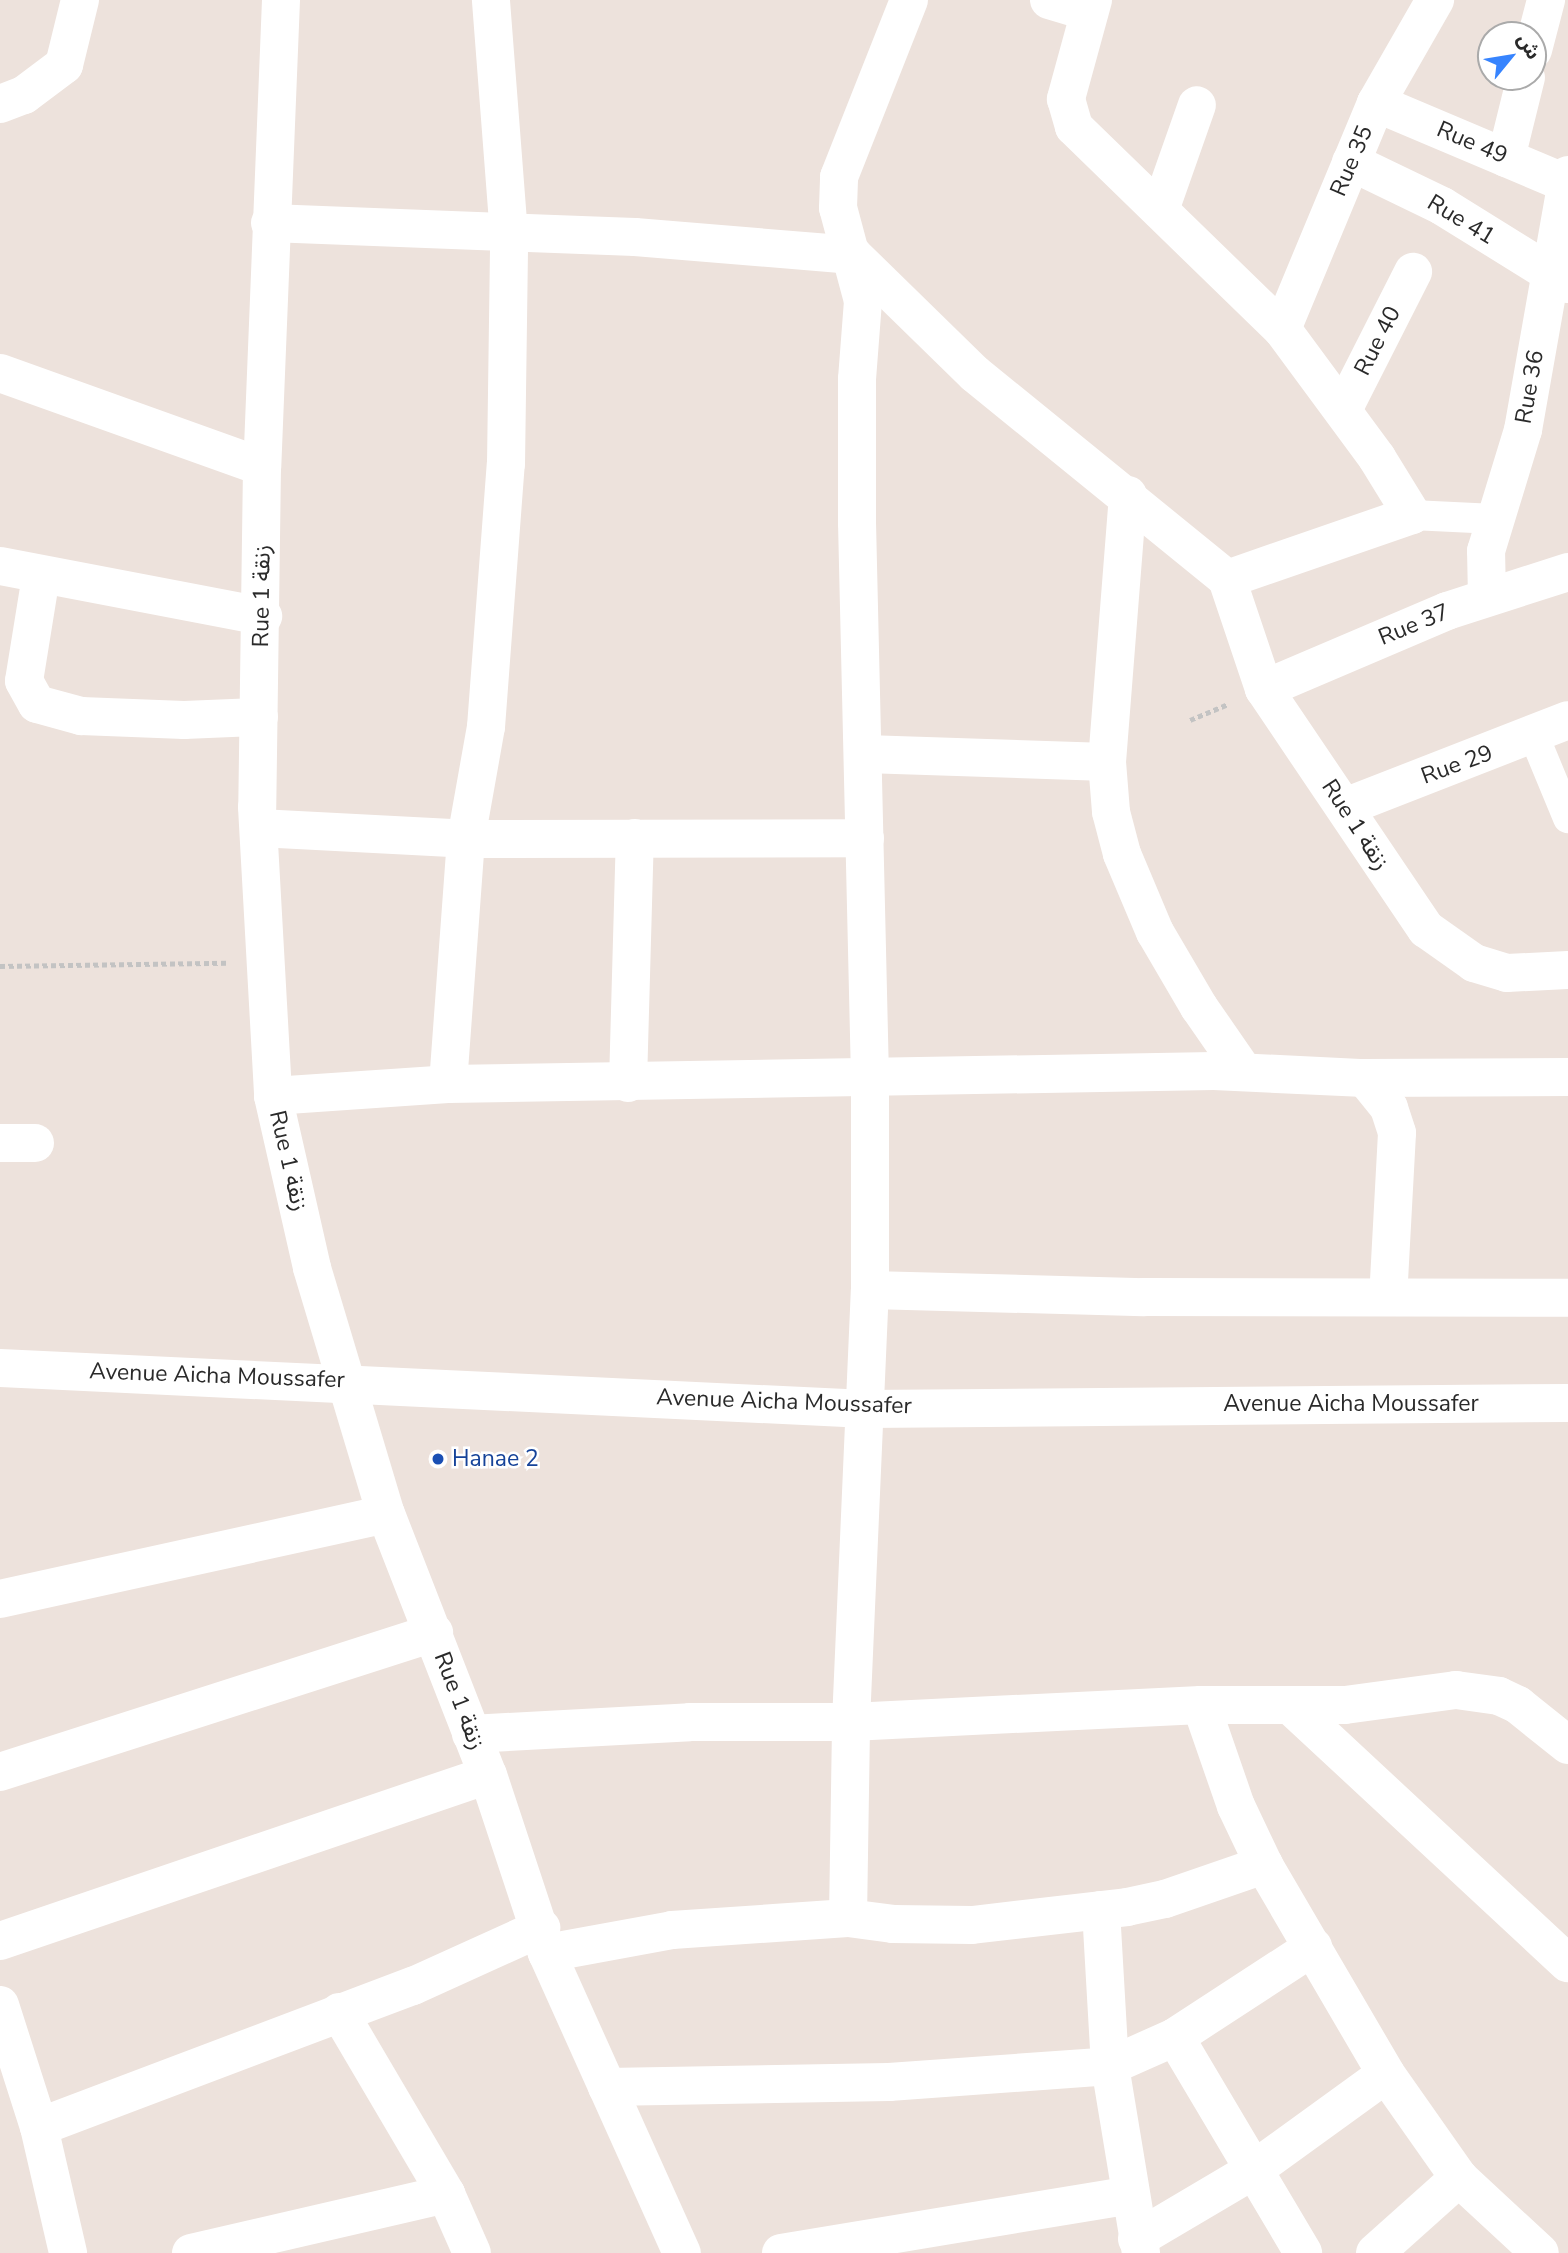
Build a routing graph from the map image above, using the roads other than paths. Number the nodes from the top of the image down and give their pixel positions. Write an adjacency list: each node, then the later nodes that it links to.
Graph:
1 (79, 0): 14 (street)
2 (281, 0): 20 (street, Rue 1 زنقة)
3 (491, 0): 21 (street)
4 (909, 0): 22 (street)
5 (1049, 0): 10 (street)
6 (1435, 0): 13 (street, Rue 35)
7 (1546, 0): 11 (street)
8 (1561, 0): 9 (street)
9 (1568, 2)
10 (1091, 6): 19 (street)
11 (1541, 21)
12 (1523, 91): 16 (street)
13 (1376, 103): 16 (street, Rue 49); 17 (street, Rue 35)
14 (0, 104)
15 (1197, 105): 19 (street)
16 (1506, 158): 18 (street, Rue 49)
17 (1351, 162): 24 (street, Rue 41); 25 (street, Rue 35)
18 (1567, 180): 24 (street, Rue 36)
19 (1160, 210): 25 (street)
20 (270, 223): 21 (street); 28 (street, Rue 1 زنقة)
21 (509, 235): 22 (street); 48 (street)
22 (853, 255): 29 (street); 41 (street)
23 (1413, 272): 27 (street, Rue 40)
24 (1559, 279): 31 (street, Rue 36)
25 (1282, 329): 27 (street)
26 (0, 373): 28 (street)
27 (1343, 410): 30 (street)
28 (262, 467): 37 (street, Rue 1 زنقة)
29 (1128, 495): 35 (street); 42 (street)
30 (1412, 516): 31 (street); 35 (street)
31 (1495, 519): 36 (street, Rue 36)
32 (0, 566): 34 (street)
33 (1568, 572): 36 (street, Rue 37)
34 (41, 576): 37 (street); 39 (street)
35 (1227, 579): 38 (street, Rue 1 زنقة)
36 (1487, 597): 38 (street, Rue 37)
37 (263, 616): 39 (street, Rue 1 زنقة)
38 (1264, 689): 43 (street, Rue 1 زنقة)
39 (259, 717): 45 (street, Rue 1 زنقة)
40 (1551, 728): 43 (street, Rue 29); 44 (street)
41 (865, 754): 42 (street); 47 (street)
42 (1107, 762): 50 (street)
43 (1345, 807): 49 (street, Rue 1 زنقة)
44 (1568, 818)
45 (258, 828): 48 (street); 56 (street, Rue 1 زنقة)
46 (635, 838): 47 (street); 48 (street); 54 (street)
47 (865, 838): 52 (street)
48 (466, 839): 55 (street)
49 (1568, 970)
50 (1244, 1072): 52 (street); 53 (street)
51 (1568, 1077): 53 (street)
52 (870, 1078): 54 (street); 57 (street)
53 (1365, 1078): 58 (street)
54 (628, 1083): 55 (street)
55 (448, 1084): 56 (street)
56 (273, 1096): 61 (street, Rue 1 زنقة)
57 (870, 1290): 58 (street); 63 (street)
58 (1388, 1297): 59 (street)
59 (1568, 1298)
60 (0, 1368): 61 (street, Avenue Aicha Moussafer)
61 (345, 1381): 63 (street, Avenue Aicha Moussafer); 64 (street, Rue 1 زنقة)
62 (1568, 1404): 63 (street, Avenue Aicha Moussafer)
63 (866, 1409): 69 (street)
64 (386, 1514): 65 (street); 66 (street, Rue 1 زنقة)
65 (0, 1600)
66 (434, 1633): 70 (street, Rue 1 زنقة); 72 (street)
67 (1201, 1705): 68 (street); 69 (street); 74 (street)
68 (1292, 1706): 71 (street); 80 (street)
69 (851, 1722): 70 (street); 76 (street)
70 (471, 1734): 73 (street, Rue 1 زنقة)
71 (1568, 1745)
72 (0, 1772)
73 (488, 1775): 77 (street); 78 (street, Rue 1 زنقة)
74 (1264, 1865): 75 (street); 79 (street)
75 (1101, 1910): 76 (street); 84 (street)
76 (848, 1918): 78 (street)
77 (0, 1941)
78 (544, 1941): 82 (street); 86 (street, Rue 1 زنقة)
79 (1312, 1947): 83 (street); 85 (street)
80 (1568, 1963)
81 (0, 2005): 87 (street)
82 (339, 2012): 87 (street); 90 (street)
83 (1175, 2037): 84 (street); 88 (street)
84 (1110, 2066): 86 (street); 91 (street)
85 (1386, 2074): 88 (street); 89 (street)
86 (607, 2087): 96 (street, Rue 1 زنقة)
87 (39, 2127): 93 (street)
88 (1252, 2171): 92 (street); 98 (street)
89 (1459, 2178): 99 (street); 100 (street)
90 (446, 2194): 94 (street); 95 (street)
91 (1130, 2195): 92 (street); 97 (street)
92 (1139, 2246)
93 (68, 2253)
94 (191, 2253)
95 (472, 2253)
96 (682, 2253)
97 (781, 2253)
98 (1303, 2253)
99 (1375, 2253)
100 (1540, 2253)

